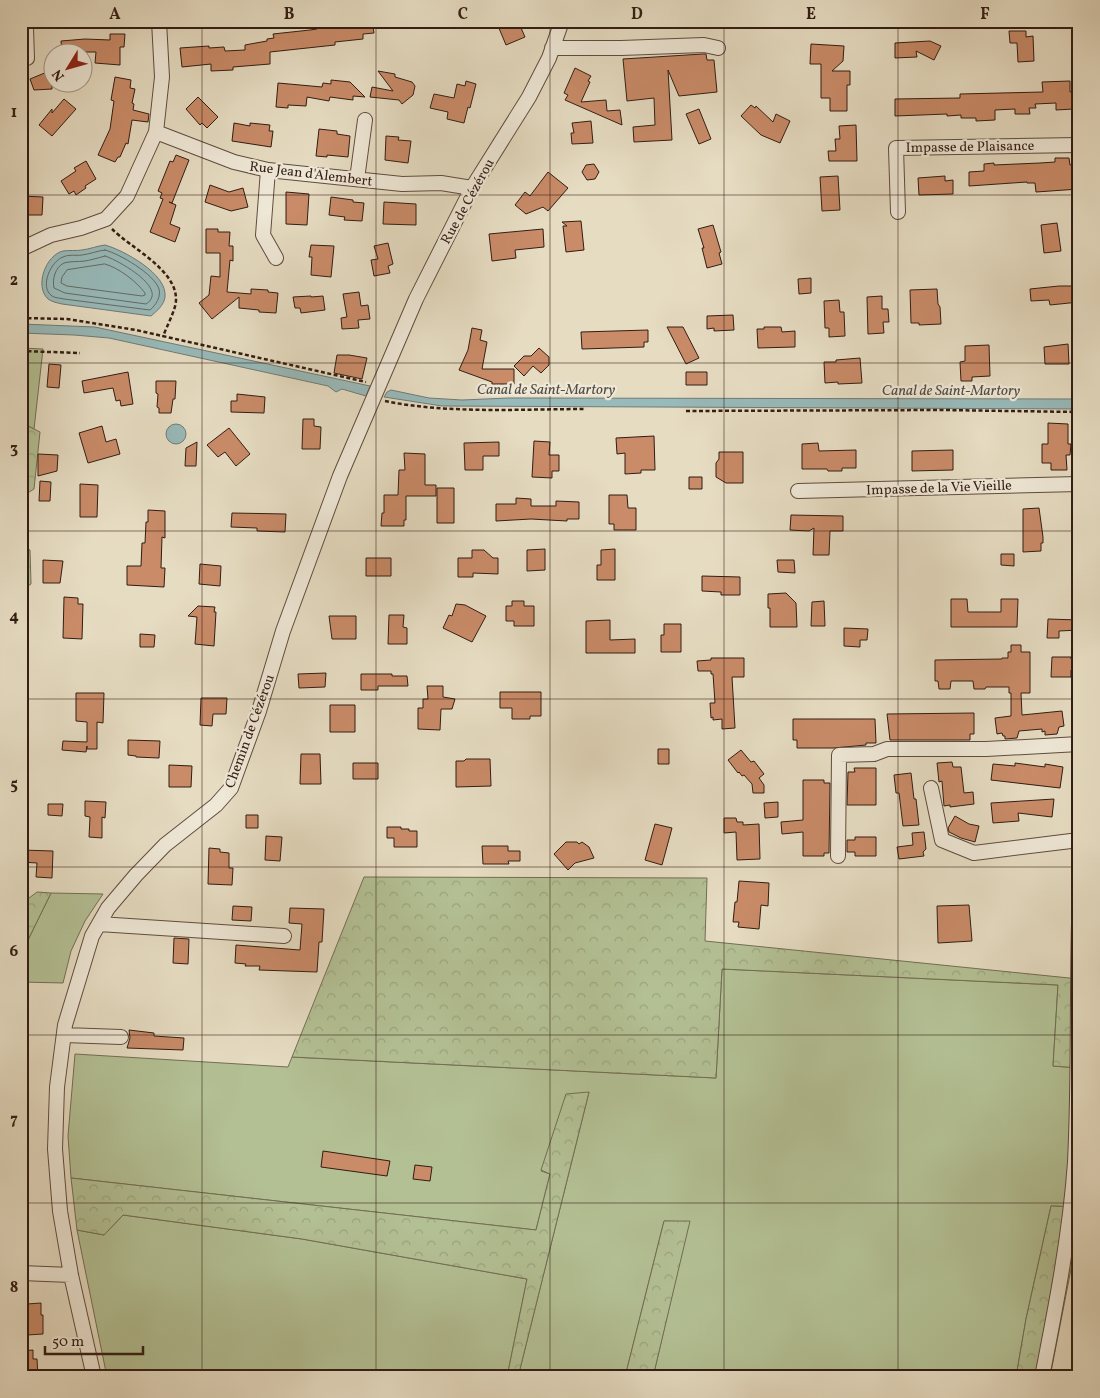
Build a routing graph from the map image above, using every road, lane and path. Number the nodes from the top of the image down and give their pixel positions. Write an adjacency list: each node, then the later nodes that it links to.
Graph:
1 (91, 21): 4 (path)
2 (159, 21): 9 (street)
3 (562, 21): 5 (street, Rue de Cézérou)
4 (23, 26): 7 (street)
5 (552, 48): 6 (street); 13 (street, Rue de Cézérou)
6 (718, 48)
7 (21, 60)
8 (364, 120): 12 (street)
9 (156, 132): 11 (street, Rue Jean d'Alembert); 15 (street)
10 (1079, 145): 14 (street, Impasse de Plaisance)
11 (268, 170): 12 (street, Rue Jean d'Alembert); 17 (street)
12 (356, 179): 13 (street, Rue Jean d'Alembert)
13 (472, 188): 22 (street, Rue de Cézérou)
14 (898, 212)
15 (106, 219): 16 (street); 19 (path)
16 (21, 249)
17 (276, 258)
18 (21, 318): 19 (path)
19 (163, 337): 22 (path)
20 (21, 351): 21 (path)
21 (80, 353)
22 (379, 386): 23 (street, Chemin de Cézérou)
23 (373, 399): 24 (path); 34 (street, Chemin de Cézérou)
24 (586, 409)
25 (686, 411): 26 (path)
26 (1079, 412)
27 (1079, 484): 28 (street, Impasse de la Vie Vieille)
28 (798, 491)
29 (1079, 744): 32 (street)
30 (930, 788): 31 (street)
31 (1079, 840)
32 (838, 856)
33 (1079, 923): 41 (street)
34 (99, 924): 35 (street); 36 (street, Chemin de Cézérou)
35 (284, 936)
36 (64, 1035): 37 (street); 39 (street, Chemin de Cézérou)
37 (121, 1037)
38 (21, 1273): 39 (street)
39 (71, 1275): 40 (street, Chemin de Cézérou)
40 (94, 1377)
41 (1042, 1377)

